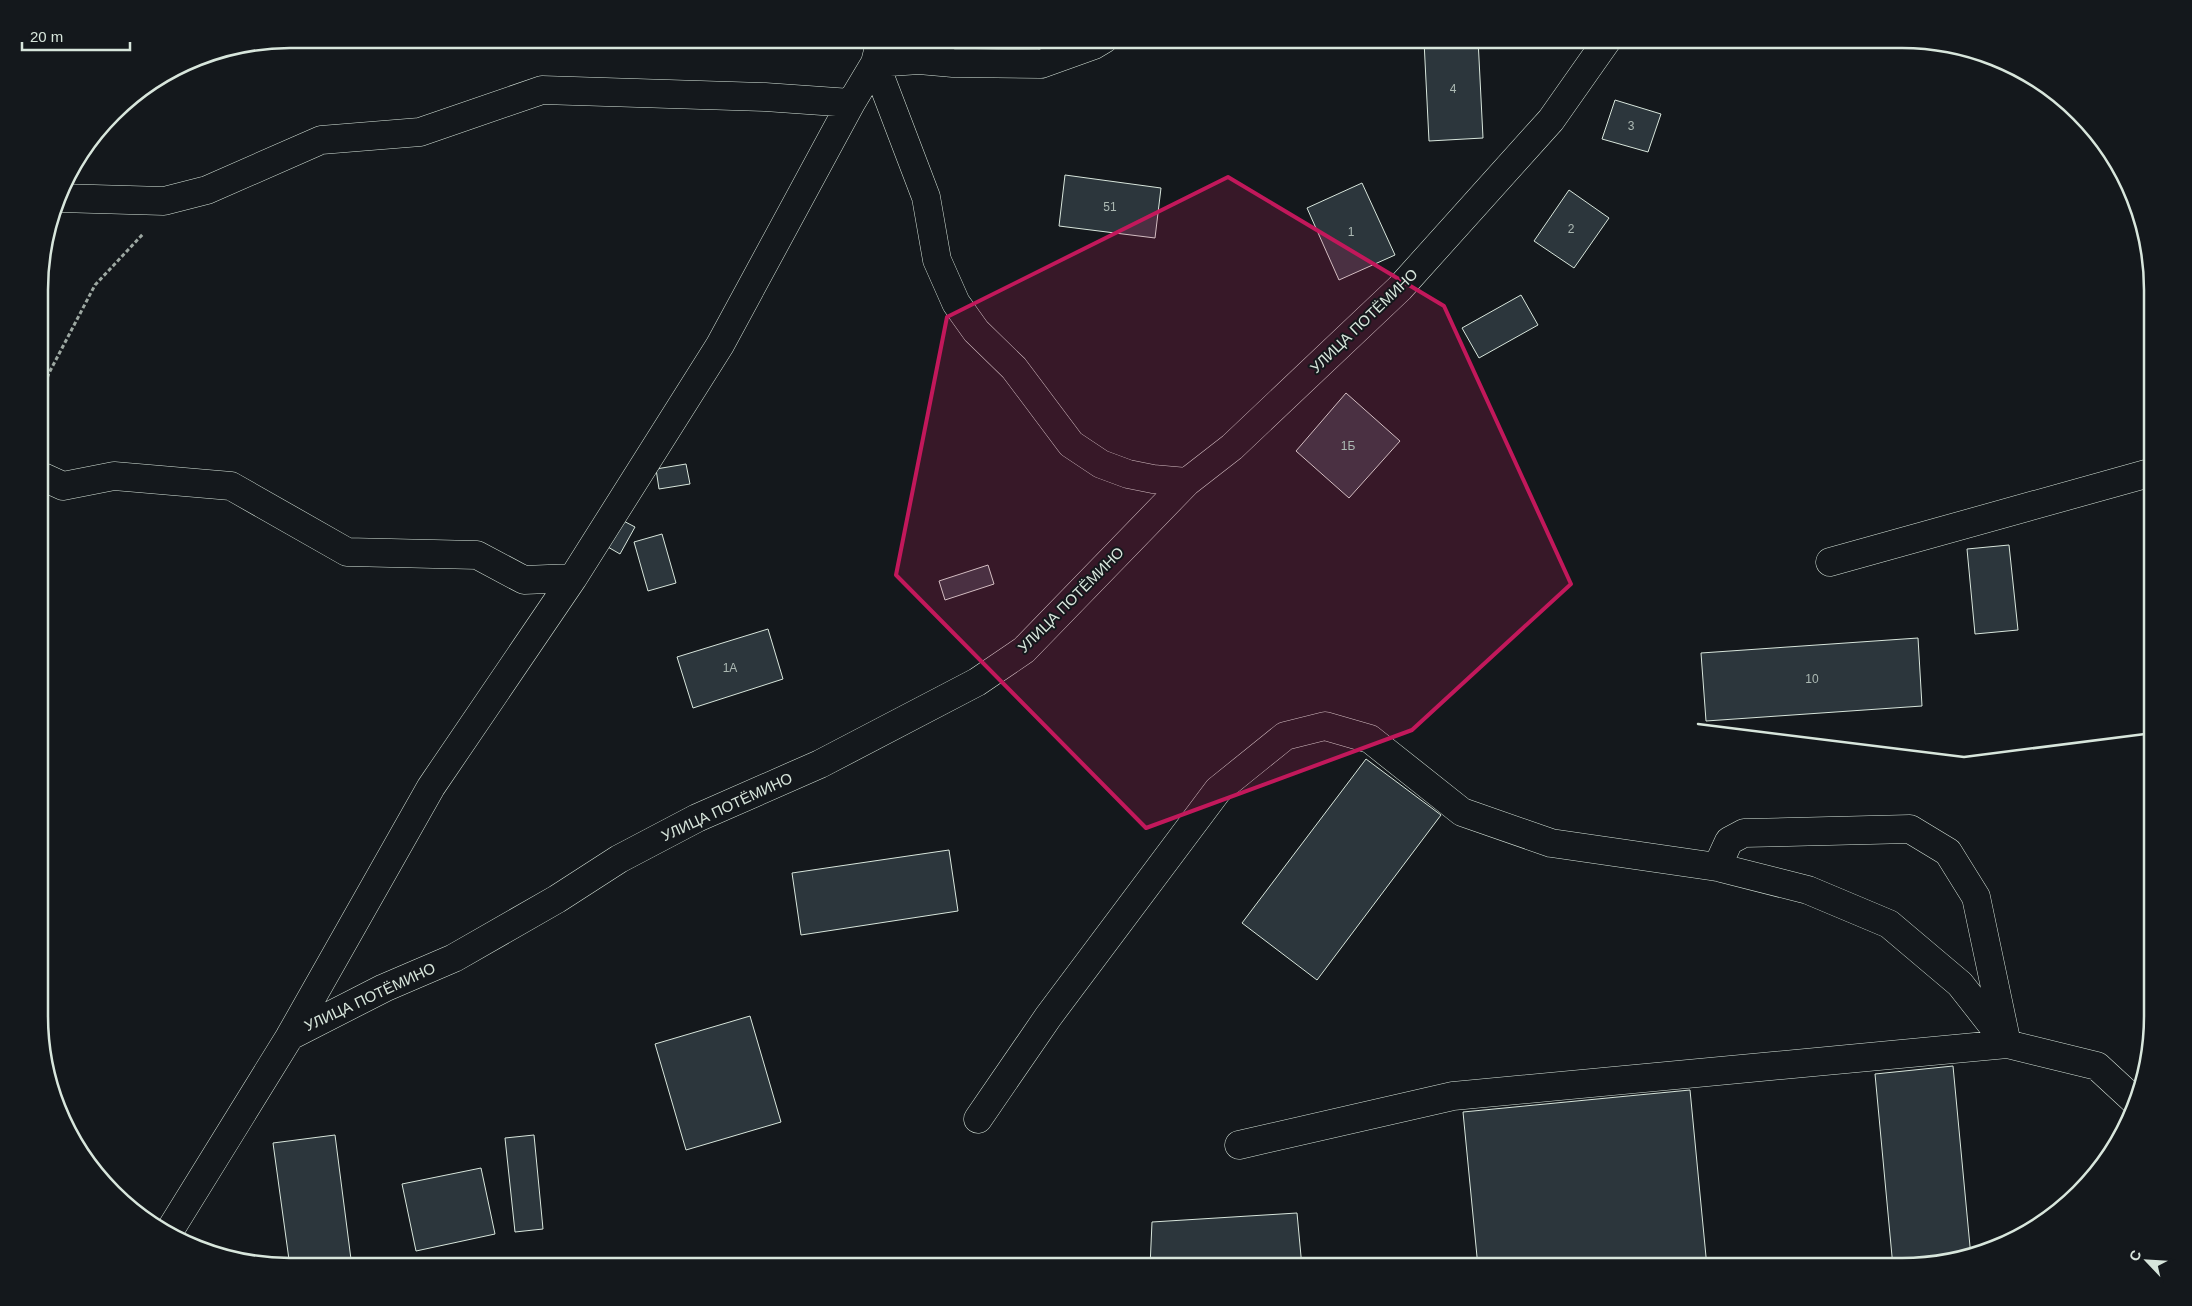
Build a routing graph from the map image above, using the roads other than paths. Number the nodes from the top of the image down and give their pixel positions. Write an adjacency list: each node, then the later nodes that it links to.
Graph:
1 (1086, 48): 3 (street)
2 (1602, 48): 8 (street, УЛИЦА ПОТЁМИНО)
3 (878, 51): 4 (street); 8 (street)
4 (851, 103): 5 (street); 10 (street)
5 (66, 198)
6 (2144, 475): 9 (street)
7 (48, 479): 10 (street)
8 (1187, 482): 12 (street, УЛИЦА ПОТЁМИНО)
9 (1830, 562)
10 (573, 578): 12 (street)
11 (1717, 866): 13 (street); 13 (street); 15 (street)
12 (290, 1036): 17 (street)
13 (2007, 1044): 14 (street); 16 (street)
14 (2131, 1097)
15 (978, 1119)
16 (1239, 1145)
17 (172, 1228)

